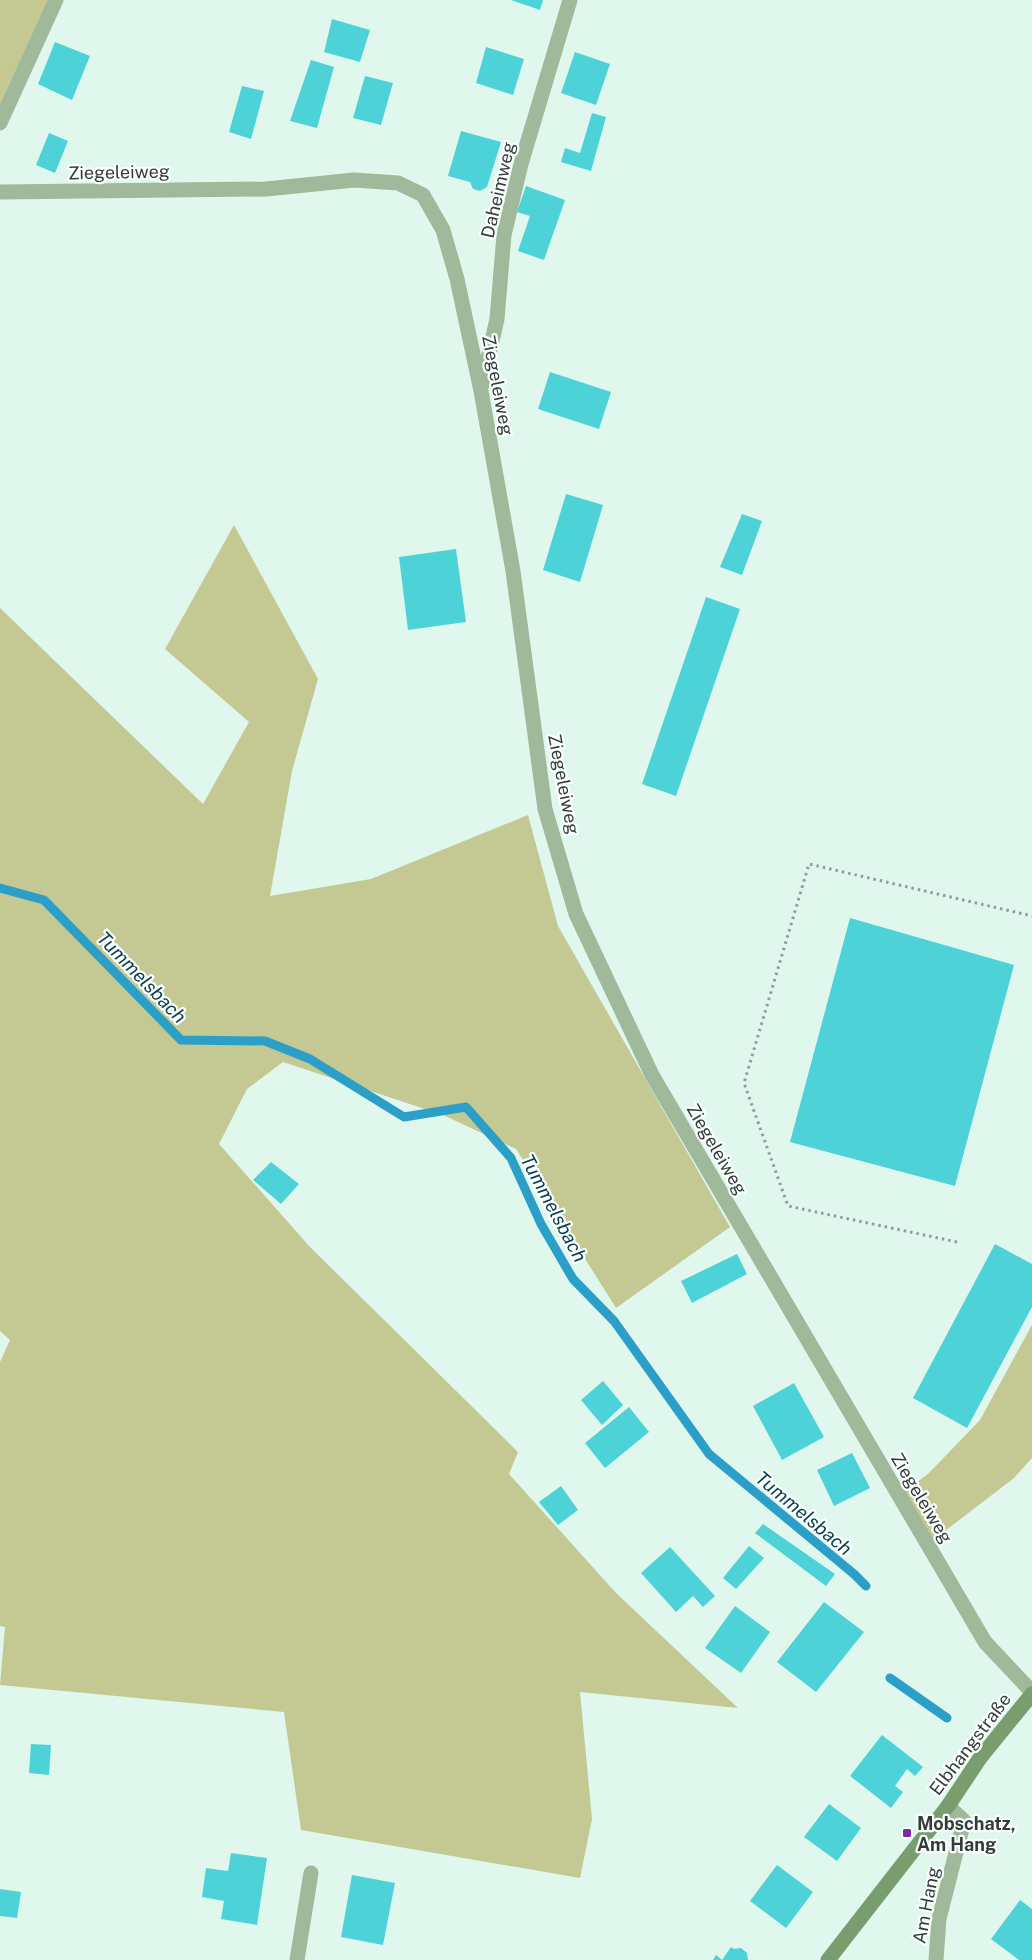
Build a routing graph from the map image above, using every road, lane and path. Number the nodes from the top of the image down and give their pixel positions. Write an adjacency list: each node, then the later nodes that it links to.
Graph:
1 (56, 0): 3 (street)
2 (570, 0): 5 (street, Daheimweg)
3 (0, 123)
4 (0, 192): 5 (street, Ziegeleiweg)
5 (481, 392): 8 (street, Ziegeleiweg)
6 (1032, 916): 7 (path)
7 (957, 1242)
8 (1032, 1693): 9 (street, Elbhangstraße)
9 (948, 1806): 12 (street, Elbhangstraße); 13 (street, Am Hang)
10 (311, 1872): 11 (street)
11 (297, 1960)
12 (828, 1960)
13 (936, 1960)

